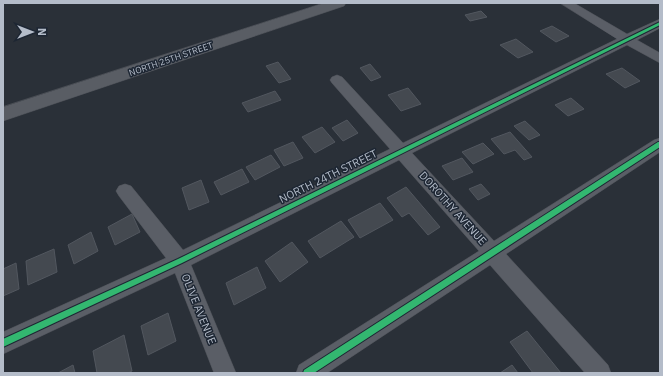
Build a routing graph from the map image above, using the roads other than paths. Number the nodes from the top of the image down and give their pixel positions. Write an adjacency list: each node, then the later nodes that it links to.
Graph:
1 (339, 3): 7 (street, NORTH 25TH STREET)
2 (566, 3): 4 (street)
3 (660, 23): 4 (street, NORTH 24TH STREET)
4 (627, 39): 5 (street); 9 (street, NORTH 24TH STREET)
5 (660, 59)
6 (337, 80): 9 (street, DOROTHY AVENUE)
7 (3, 114)
8 (660, 144): 11 (street)
9 (402, 151): 11 (street, DOROTHY AVENUE); 12 (street, NORTH 24TH STREET)
10 (125, 191): 12 (street, OLIVE AVENUE)
11 (492, 252): 15 (street); 16 (street, DOROTHY AVENUE)
12 (180, 261): 13 (street, NORTH 24TH STREET); 14 (street, OLIVE AVENUE)
13 (3, 343)
14 (225, 373)
15 (307, 373)
16 (600, 373)

